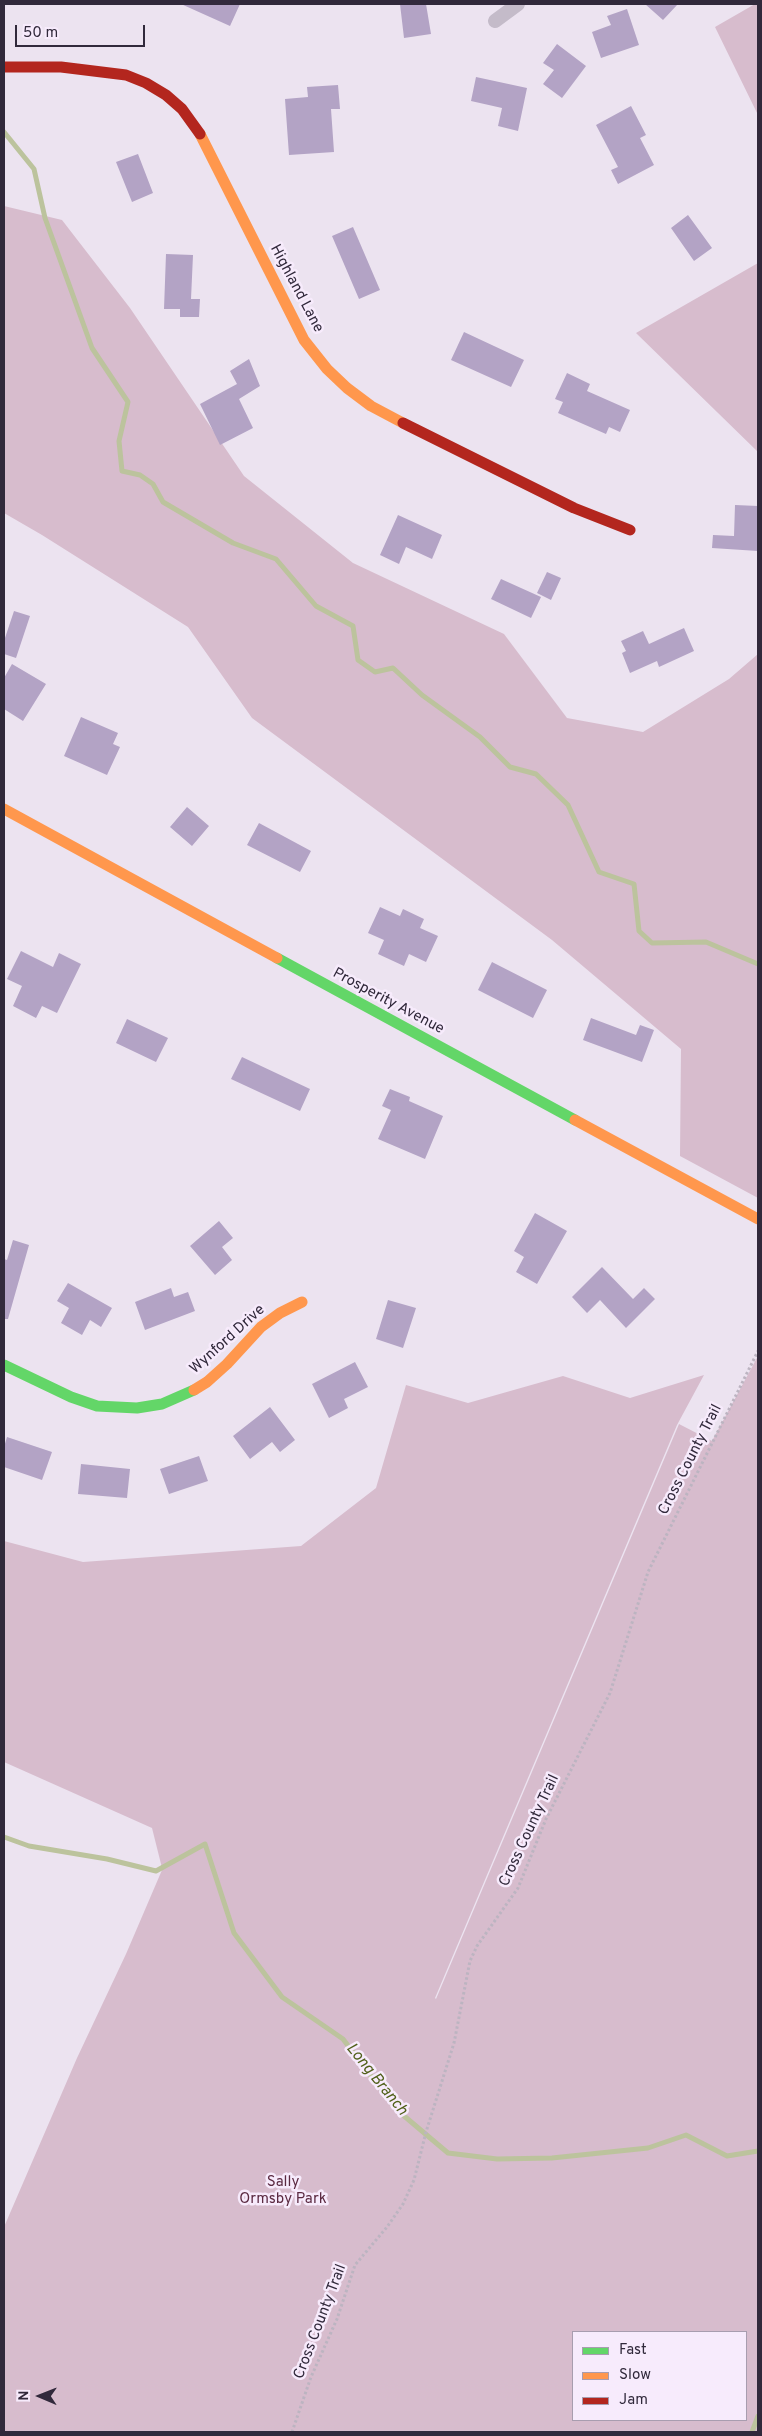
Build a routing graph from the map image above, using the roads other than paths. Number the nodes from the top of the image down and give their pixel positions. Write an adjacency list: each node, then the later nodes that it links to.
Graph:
1 (518, 4): 2 (street)
2 (495, 21)
3 (4, 67): 4 (street, Highland Lane)
4 (630, 530)
5 (4, 809): 6 (street, Prosperity Avenue)
6 (758, 1219)
7 (302, 1302): 8 (street, Wynford Drive)
8 (4, 1365)

